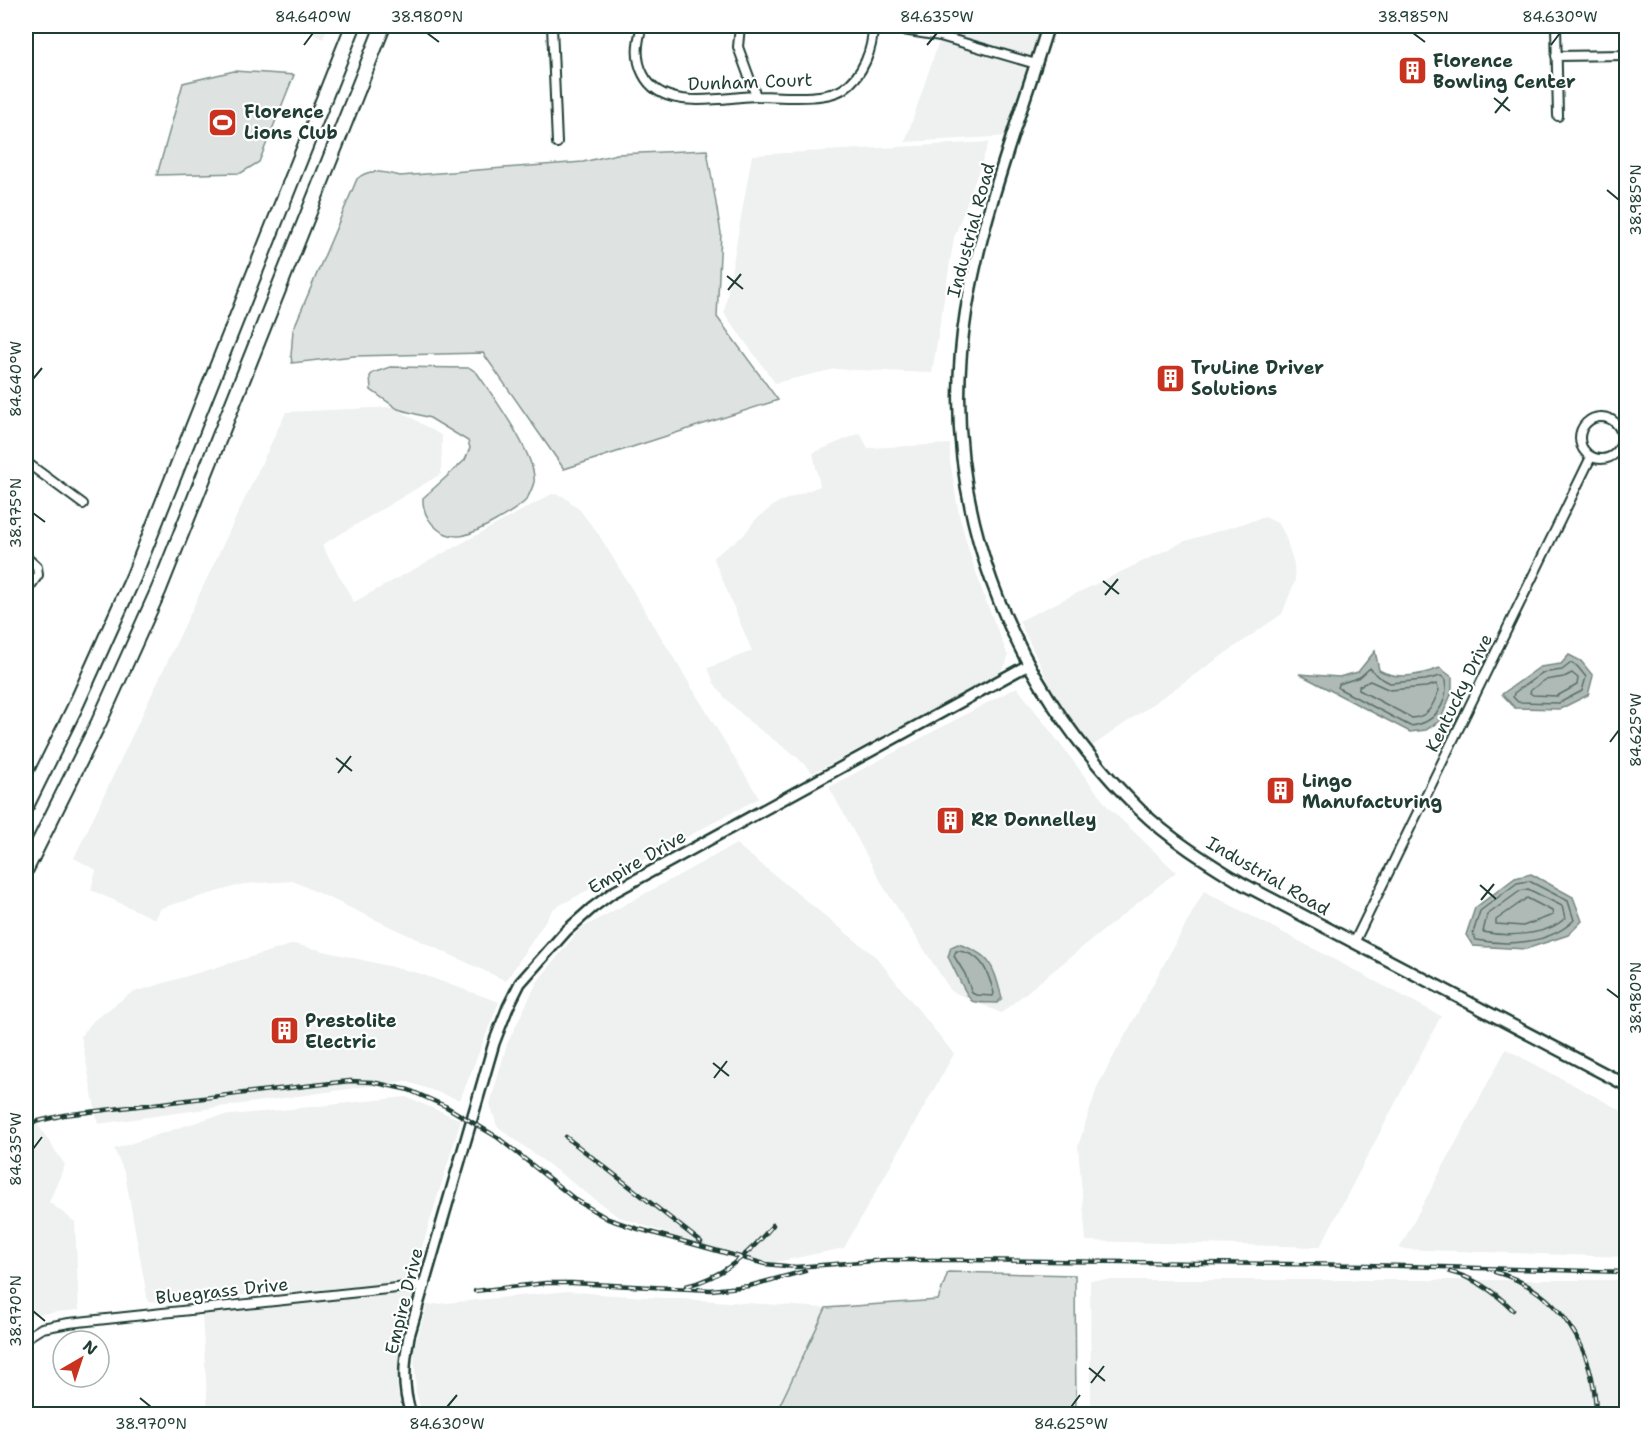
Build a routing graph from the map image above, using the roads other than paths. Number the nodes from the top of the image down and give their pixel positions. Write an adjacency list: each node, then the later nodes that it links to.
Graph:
1 (343, 26): 14 (highway)
2 (353, 26): 14 (highway)
3 (383, 26): 25 (highway)
4 (552, 26): 17 (street)
5 (642, 26): 15 (street, Dunham Court)
6 (740, 26): 15 (street)
7 (873, 26): 15 (street, Dunham Court)
8 (879, 26): 13 (street)
9 (1048, 26): 13 (main road, Industrial Road)
10 (1556, 26): 12 (street)
11 (1626, 55): 12 (street)
12 (1556, 56): 16 (street)
13 (1036, 64): 23 (main road, Industrial Road)
14 (335, 72): 24 (highway)
15 (756, 96)
16 (1558, 116)
17 (557, 143)
18 (1591, 457): 18 (street); 26 (street, Kentucky Drive)
19 (26, 462): 20 (street)
20 (83, 504)
21 (26, 556): 22 (street)
22 (26, 592)
23 (1028, 665): 26 (main road, Industrial Road); 28 (street, Empire Drive)
24 (26, 806)
25 (26, 869)
26 (1354, 943): 27 (main road, Industrial Road)
27 (1626, 1085)
28 (425, 1285): 29 (street, Bluegrass Drive); 30 (street, Empire Drive)
29 (26, 1338)
30 (411, 1414)

